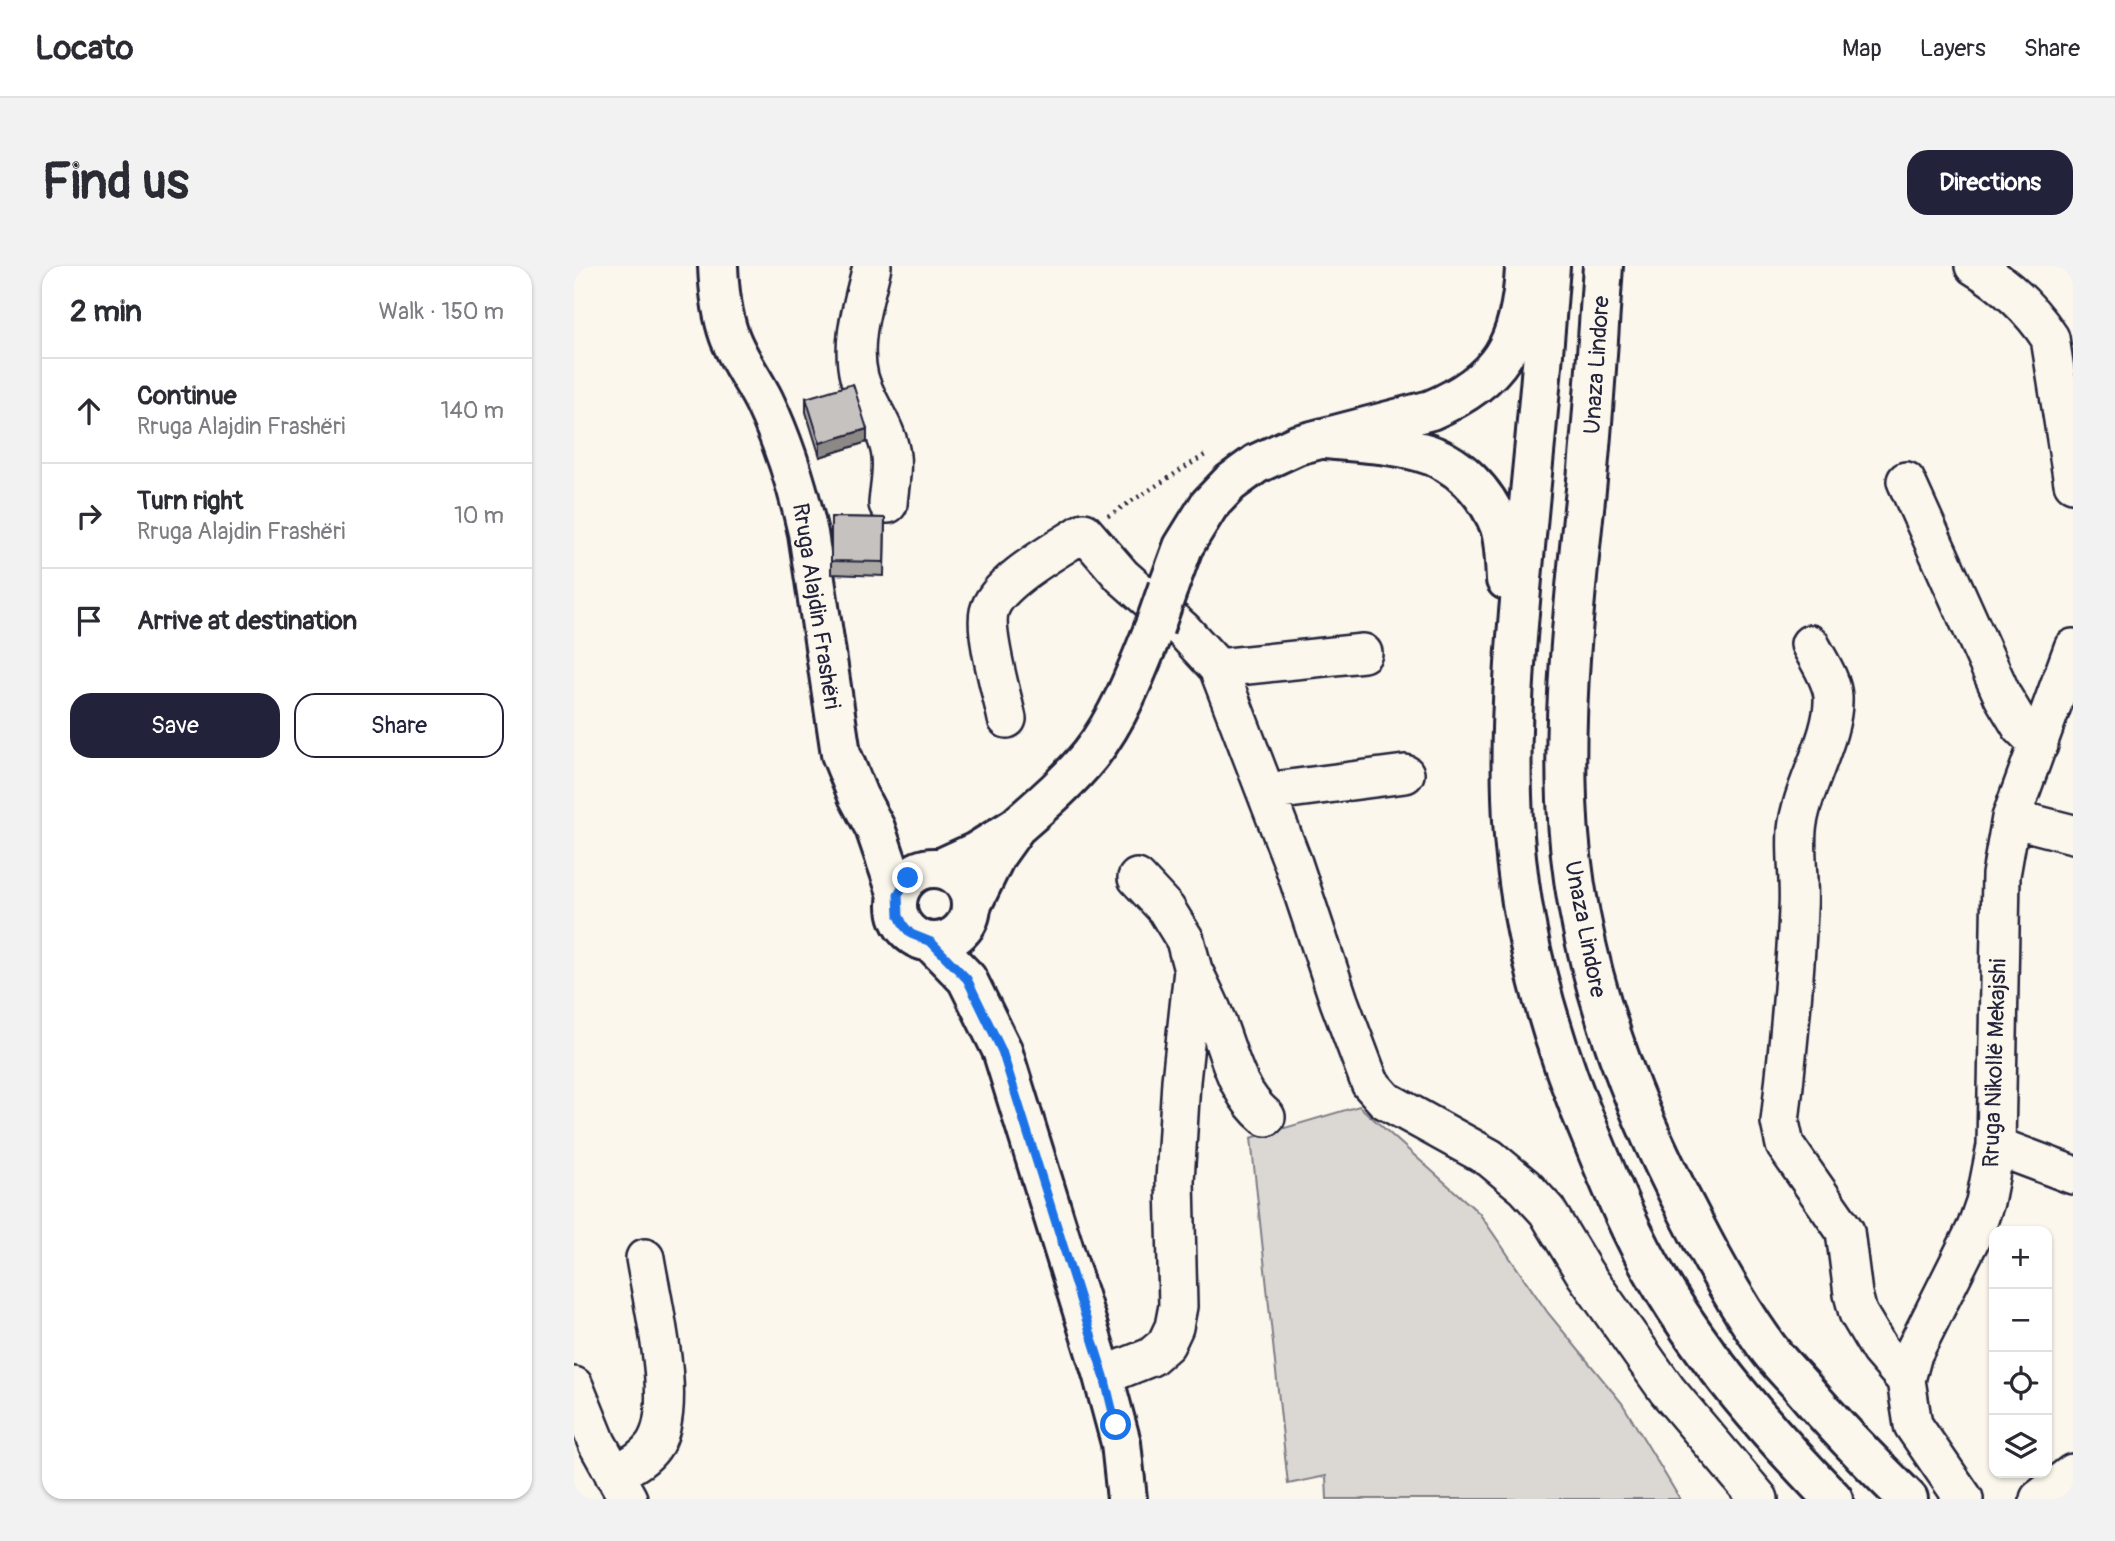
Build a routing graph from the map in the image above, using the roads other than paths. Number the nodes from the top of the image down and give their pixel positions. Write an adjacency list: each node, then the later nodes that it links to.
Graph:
1 (718, 266): 26 (main road, Rruga Alajdin Frashëri)
2 (872, 266): 12 (street)
3 (1526, 266): 9 (main road)
4 (1550, 266): 33 (main road)
5 (1621, 266): 7 (main road)
6 (1974, 266): 8 (street)
7 (1602, 284): 42 (main road, Unaza Lindore)
8 (2062, 340): 11 (street)
9 (1325, 439): 23 (main road, bridge); 33 (main road)
10 (1906, 481): 19 (street)
11 (2073, 483)
12 (888, 504)
13 (1810, 644): 35 (street)
14 (2073, 648): 17 (street, Rruga Nikollë Mekajshi)
15 (1363, 653): 16 (street)
16 (1218, 668): 18 (street); 21 (street)
17 (2062, 712): 19 (street, Rruga Nikollë Mekajshi)
18 (1007, 719)
19 (2039, 745): 22 (street, Rruga Nikollë Mekajshi)
20 (1405, 774): 21 (street)
21 (1266, 792): 40 (street)
22 (2011, 818): 24 (street); 30 (street, Rruga Nikollë Mekajshi)
23 (1016, 827): 26 (main road); 27 (main road)
24 (2073, 834)
25 (1137, 878): 28 (street)
26 (918, 879): 27 (main road, Rruga Alajdin Frashëri); 27 (main road, Rruga Alajdin Frashëri)
27 (956, 925): 34 (main road, Rruga Alajdin Frashëri)
28 (1193, 970): 29 (street); 34 (street)
29 (1266, 1117)
30 (1996, 1146): 31 (street); 35 (street, Rruga Nikollë Mekajshi)
31 (2073, 1175)
32 (645, 1258): 38 (street)
33 (1659, 1282): 41 (main road)
34 (1104, 1376): 39 (main road, Rruga Alajdin Frashëri)
35 (1906, 1380): 43 (street, Rruga Nikollë Mekajshi)
36 (574, 1386): 38 (street)
37 (2073, 1473): 44 (street)
38 (621, 1487)
39 (1127, 1499)
40 (1759, 1499)
41 (1833, 1499)
42 (1908, 1499)
43 (1964, 1499)
44 (2039, 1499)

